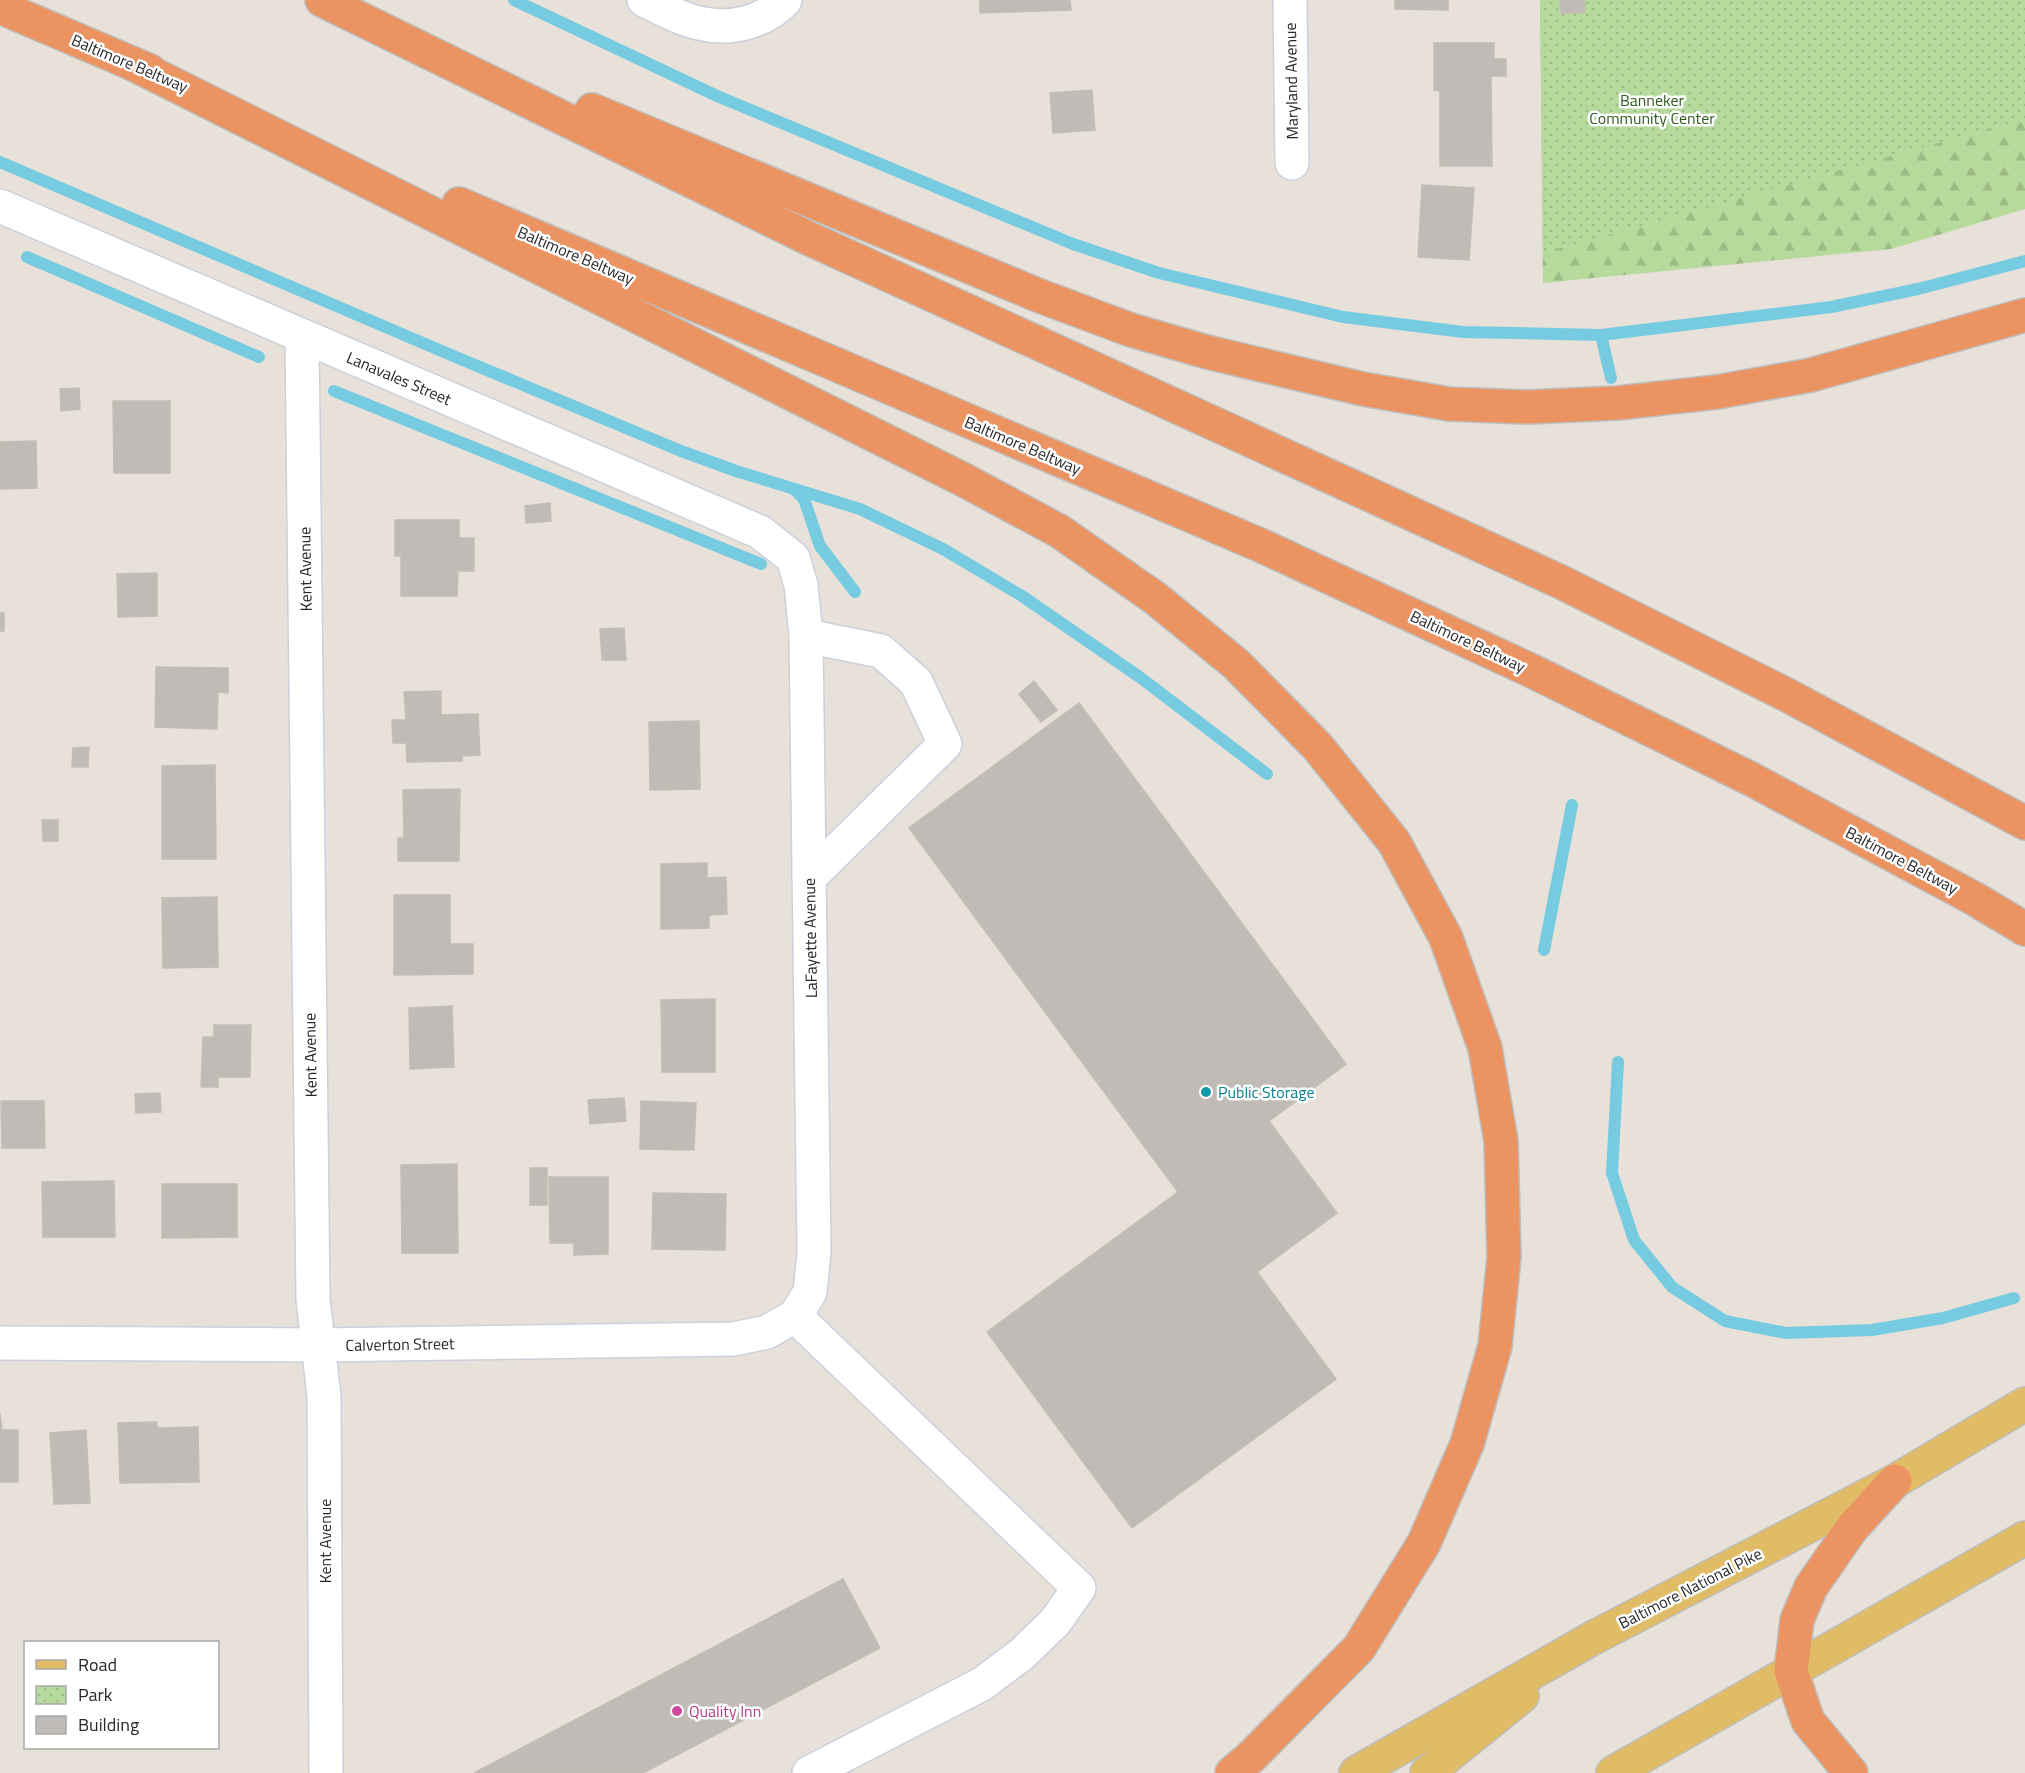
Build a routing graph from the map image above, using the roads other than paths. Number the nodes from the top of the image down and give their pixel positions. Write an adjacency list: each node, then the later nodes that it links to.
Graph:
1 (322, 0): 14 (highway)
2 (327, 0): 10 (highway)
3 (644, 0): 6 (street)
4 (1290, 0): 8 (street, Maryland Avenue)
5 (0, 7): 7 (highway, Baltimore Beltway)
6 (773, 9)
7 (131, 63): 16 (highway, Baltimore Beltway); 27 (highway)
8 (1292, 163)
9 (0, 206): 11 (street, Lanavales Street)
10 (2025, 315)
11 (302, 337): 12 (street, Lanavales Street); 19 (street, Kent Avenue)
12 (793, 558): 13 (street, LaFayette Avenue)
13 (806, 636): 15 (street, LaFayette Avenue); 15 (street)
14 (2025, 823)
15 (809, 878): 17 (street, LaFayette Avenue)
16 (2025, 929)
17 (795, 1316): 19 (street, Calverton Street); 26 (street)
18 (0, 1343): 19 (street, Calverton Street)
19 (318, 1345): 25 (street, Kent Avenue)
20 (2025, 1404): 21 (main road, Baltimore National Pike)
21 (1895, 1481): 23 (main road, Baltimore National Pike); 24 (highway)
22 (2025, 1539): 24 (main road)
23 (1591, 1639): 28 (main road, Baltimore National Pike); 29 (main road)
24 (1791, 1671): 30 (main road); 31 (highway)
25 (326, 1773)
26 (809, 1773)
27 (1232, 1773)
28 (1356, 1773)
29 (1427, 1773)
30 (1612, 1773)
31 (1851, 1773)

